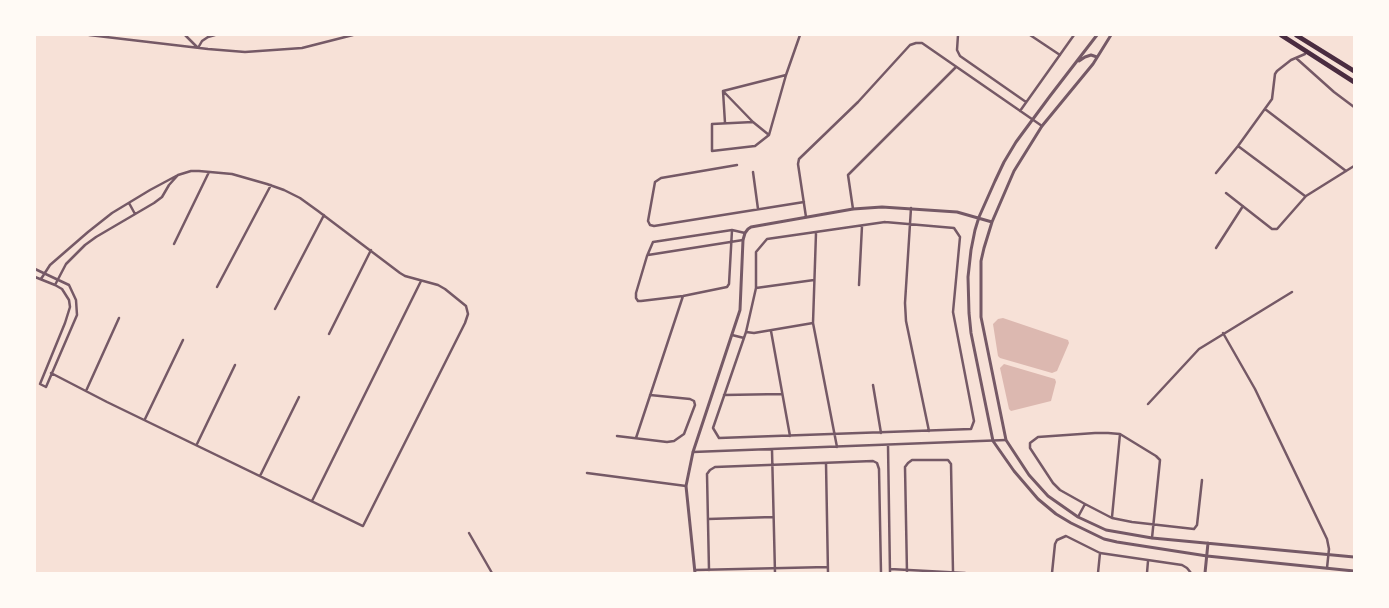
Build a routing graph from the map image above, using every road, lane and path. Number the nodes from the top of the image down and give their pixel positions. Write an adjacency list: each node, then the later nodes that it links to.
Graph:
1 (90, 35): 13 (street)
2 (185, 35): 13 (street)
3 (215, 35): 13 (street)
4 (352, 35): 13 (street)
5 (800, 35): 21 (street)
6 (958, 35): 24 (street)
7 (1030, 35): 15 (street)
8 (1074, 35): 15 (street)
9 (1097, 35): 18 (street)
10 (1111, 35): 16 (street)
11 (1281, 35): 22 (main road)
12 (1296, 35): 20 (main road)
13 (198, 48)
14 (1304, 54): 17 (street)
15 (1060, 55): 24 (street)
16 (1097, 57): 18 (street); 31 (street)
17 (1296, 58): 25 (street); 26 (street)
18 (1076, 63): 28 (street)
19 (956, 67): 27 (street); 44 (street); 49 (street)
20 (1354, 70)
21 (786, 75): 23 (street); 32 (street)
22 (1354, 82)
23 (723, 91): 29 (street); 30 (street)
24 (1026, 102): 27 (street)
25 (1354, 107)
26 (1265, 109): 33 (street); 36 (street)
27 (1020, 111): 28 (street)
28 (1032, 119): 31 (street); 53 (street)
29 (753, 122): 30 (street); 32 (street)
30 (725, 123): 32 (street)
31 (1042, 126): 54 (street)
32 (769, 135)
33 (1238, 146): 39 (street); 43 (street)
34 (737, 166): 48 (street)
35 (1354, 166): 36 (street)
36 (1346, 171): 43 (street)
37 (209, 172): 40 (street); 41 (street); 63 (street)
38 (753, 172): 48 (street)
39 (1216, 174)
40 (178, 176): 45 (street); 50 (street)
41 (271, 185): 51 (street); 77 (street)
42 (1226, 194): 46 (street)
43 (1306, 196): 46 (street)
44 (804, 202): 48 (street); 52 (street)
45 (129, 203): 50 (street); 62 (street)
46 (1243, 206): 65 (street)
47 (911, 208): 49 (street); 53 (street); 55 (street)
48 (758, 209)
49 (853, 209): 52 (street)
50 (135, 214): 64 (street)
51 (324, 215): 66 (street); 81 (street)
52 (806, 217): 58 (street)
53 (979, 217): 54 (street); 109 (street)
54 (992, 222): 108 (street)
55 (910, 224): 56 (street); 101 (street); 101 (street)
56 (862, 226): 59 (street); 76 (street)
57 (732, 230): 58 (street); 61 (street); 67 (street)
58 (745, 233): 60 (street)
59 (816, 233): 73 (street); 78 (street)
60 (743, 240): 61 (street); 88 (street)
61 (732, 241): 67 (street); 80 (street)
62 (76, 242): 64 (street); 69 (street)
63 (174, 244)
64 (82, 248): 72 (street)
65 (1216, 248)
66 (370, 250): 74 (street); 87 (street)
67 (647, 256): 80 (street)
68 (35, 269): 69 (street)
69 (44, 273): 71 (street); 72 (street)
70 (35, 277): 71 (street)
71 (41, 279): 75 (street)
72 (58, 279): 75 (street); 92 (street)
73 (815, 280): 78 (street); 83 (street)
74 (421, 281): 121 (street); 121 (street)
75 (55, 285): 92 (street)
76 (860, 285)
77 (217, 287)
78 (756, 288): 85 (street)
79 (1292, 292): 86 (street)
80 (683, 296): 96 (street)
81 (275, 309)
82 (119, 318): 94 (street)
83 (813, 324): 84 (street); 103 (street)
84 (771, 331): 85 (street); 95 (street)
85 (746, 332): 89 (street)
86 (1223, 333): 99 (street); 132 (street)
87 (329, 334)
88 (732, 335): 89 (street); 114 (street)
89 (744, 338): 97 (street)
90 (183, 340): 100 (street)
91 (235, 365): 110 (street)
92 (51, 373): 94 (street)
93 (873, 385): 102 (street)
94 (86, 391): 100 (street)
95 (782, 394): 97 (street); 106 (street)
96 (650, 395): 107 (street); 107 (street)
97 (724, 395): 106 (street)
98 (299, 397): 118 (street)
99 (1148, 404)
100 (145, 419): 110 (street)
101 (929, 431): 102 (street)
102 (881, 433): 103 (street)
103 (834, 434): 106 (street); 112 (street)
104 (1120, 434): 122 (street); 125 (street); 127 (street)
105 (617, 436): 107 (street)
106 (790, 436)
107 (636, 438)
108 (1006, 440): 109 (street); 124 (street)
109 (993, 441): 111 (street); 133 (street)
110 (197, 444): 118 (street)
111 (888, 445): 112 (street); 141 (street)
112 (837, 447): 113 (street)
113 (772, 449): 114 (street); 116 (street)
114 (693, 452): 120 (street)
115 (826, 463): 116 (street); 136 (street); 148 (street)
116 (772, 465): 123 (street); 126 (street)
117 (587, 473): 120 (street)
118 (260, 476): 121 (street)
119 (1202, 480): 127 (street)
120 (686, 486): 143 (street)
121 (312, 501)
122 (1085, 504): 124 (street); 125 (street)
123 (773, 517): 126 (street); 138 (street)
124 (1078, 517): 129 (street)
125 (1112, 518): 127 (street)
126 (708, 520): 139 (street)
127 (1154, 525): 129 (street)
128 (469, 533): 145 (street)
129 (1152, 538): 130 (street)
130 (1208, 543): 132 (street); 133 (street)
131 (1100, 553): 135 (street); 150 (street); 151 (street)
132 (1328, 555): 134 (street); 137 (street)
133 (1207, 556): 137 (street); 154 (street)
134 (1354, 557)
135 (1148, 561): 152 (street); 153 (street)
136 (828, 568): 138 (street); 147 (street)
137 (1327, 568): 140 (street)
138 (774, 569): 139 (street); 146 (street)
139 (710, 570): 143 (street)
140 (1354, 570)
141 (890, 571): 142 (street)
142 (907, 571): 144 (street); 144 (street)
143 (695, 572)
144 (954, 572): 149 (street)
145 (492, 573)
146 (774, 573)
147 (828, 573)
148 (881, 573)
149 (965, 573)
150 (1052, 573)
151 (1098, 573)
152 (1147, 573)
153 (1191, 573)
154 (1205, 573)

